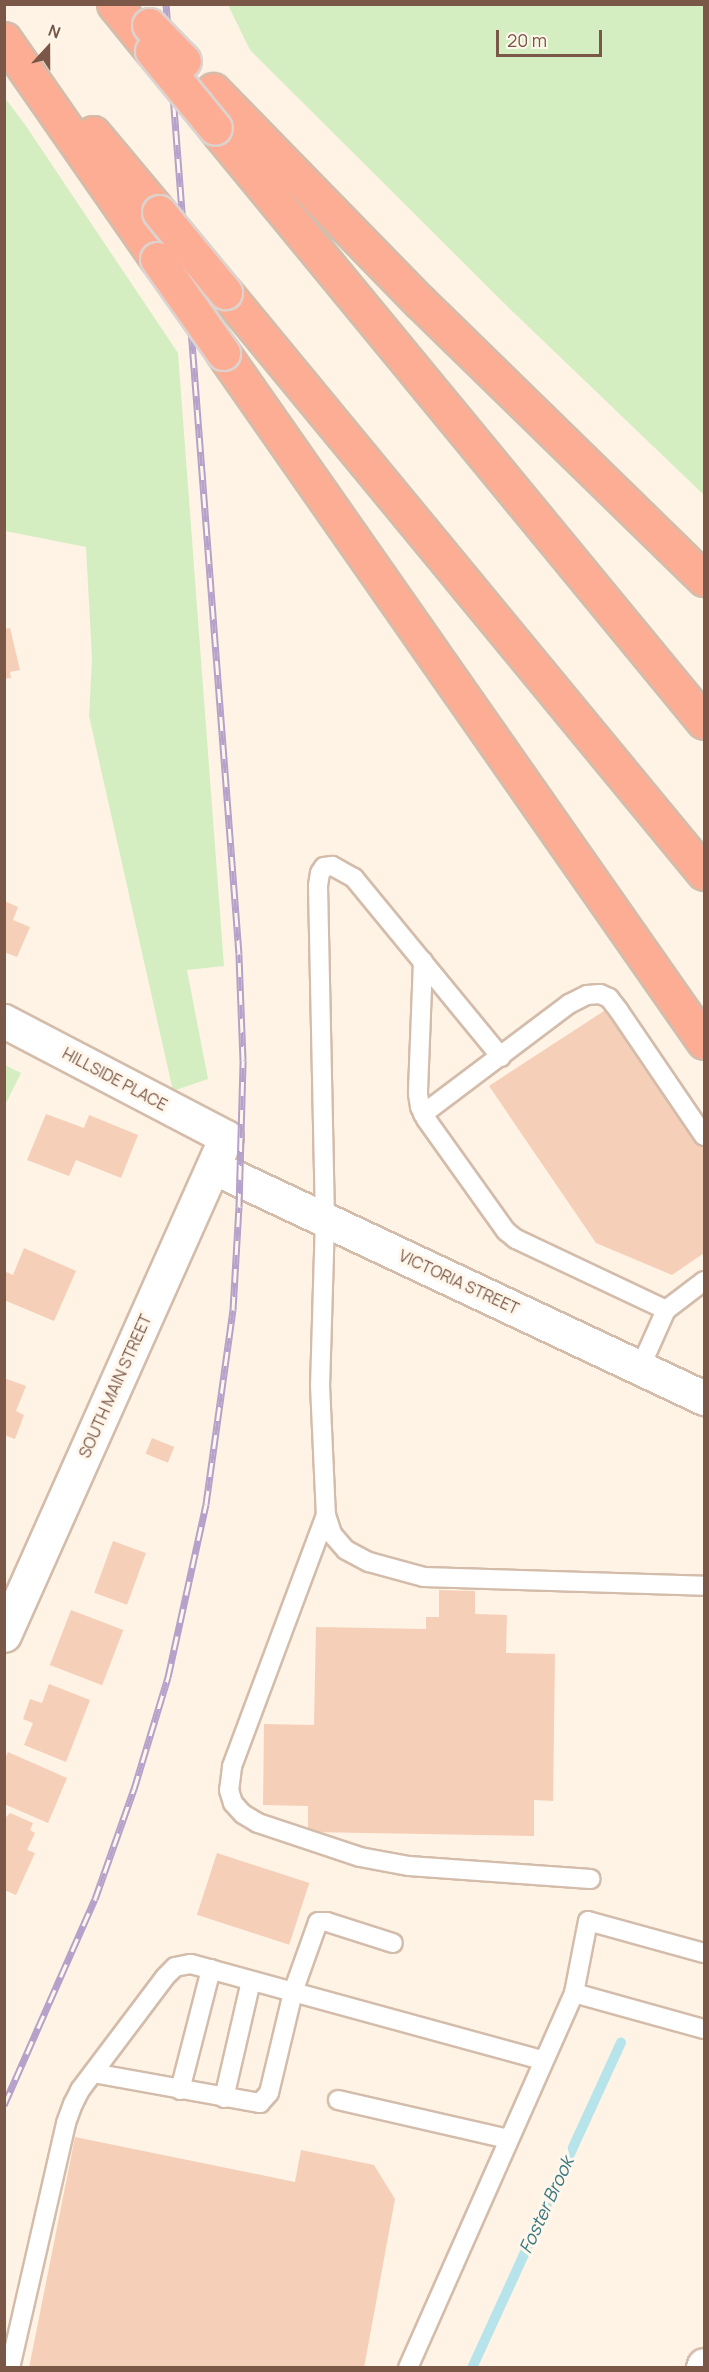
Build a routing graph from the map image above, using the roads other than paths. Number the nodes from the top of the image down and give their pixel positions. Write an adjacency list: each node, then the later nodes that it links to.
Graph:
1 (114, 4): 3 (highway)
2 (4, 25): 7 (highway, bridge)
3 (144, 27): 5 (highway, bridge); 6 (highway, bridge)
4 (4, 39): 10 (highway, bridge)
5 (705, 579)
6 (705, 722)
7 (705, 873)
8 (423, 961): 11 (lane); 12 (lane); 16 (lane)
9 (4, 1021): 14 (street, HILLSIDE PLACE)
10 (705, 1042)
11 (501, 1057): 12 (lane); 13 (lane)
12 (423, 1114): 18 (lane)
13 (705, 1136)
14 (226, 1137): 15 (street, SOUTH MAIN STREET)
15 (213, 1167): 16 (street, VICTORIA STREET); 23 (street, SOUTH MAIN STREET)
16 (325, 1219): 19 (street, VICTORIA STREET); 21 (lane)
17 (705, 1281): 18 (lane)
18 (666, 1311): 19 (lane)
19 (640, 1368): 20 (street, VICTORIA STREET)
20 (705, 1398)
21 (326, 1515): 22 (lane); 24 (lane)
22 (705, 1586)
23 (4, 1635)
24 (591, 1879)
25 (393, 1943): 29 (lane)
26 (705, 1953): 30 (lane)
27 (211, 1970): 28 (lane); 33 (lane); 34 (lane)
28 (251, 1980): 29 (lane); 35 (lane)
29 (294, 1992): 32 (lane); 35 (lane)
30 (574, 1993): 31 (lane); 32 (lane)
31 (705, 2029)
32 (543, 2060): 37 (lane)
33 (93, 2073): 34 (lane); 38 (lane)
34 (180, 2090): 35 (lane)
35 (224, 2098)
36 (338, 2100): 37 (lane)
37 (508, 2139): 39 (lane)
38 (10, 2367)
39 (408, 2367)

